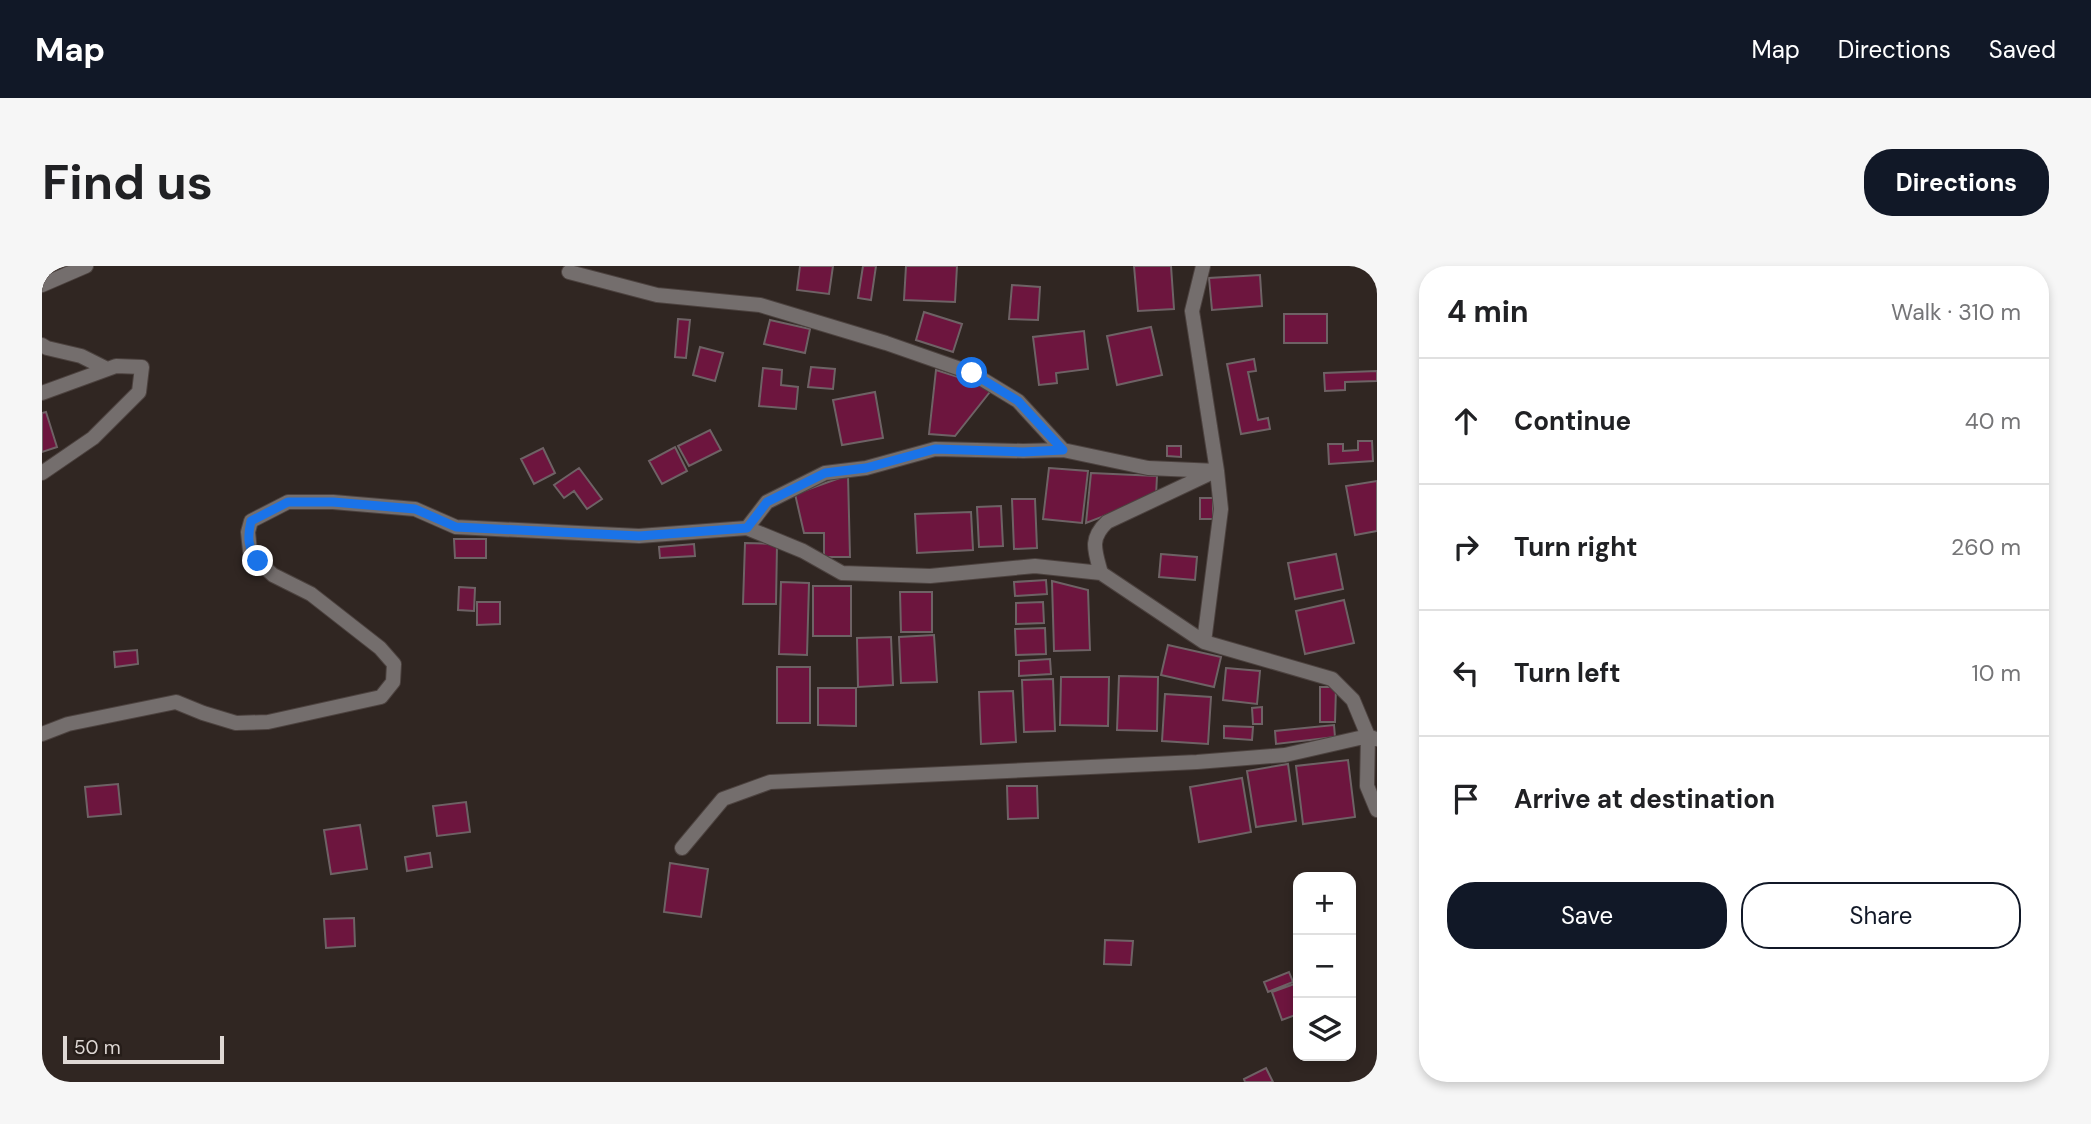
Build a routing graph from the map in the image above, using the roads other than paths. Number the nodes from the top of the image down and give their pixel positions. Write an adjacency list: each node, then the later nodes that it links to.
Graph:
1 (86, 266): 4 (street)
2 (1203, 266): 9 (street)
3 (569, 272): 8 (street)
4 (42, 285)
5 (42, 345): 6 (street)
6 (107, 369): 7 (street); 10 (street)
7 (42, 393)
8 (1063, 450): 9 (street); 11 (street)
9 (1217, 471): 12 (street); 13 (street)
10 (42, 473)
11 (747, 528): 12 (street); 14 (street)
12 (1101, 573): 13 (street)
13 (1205, 642): 15 (street)
14 (42, 734)
15 (1373, 738): 16 (street); 17 (street)
16 (1377, 810)
17 (682, 848)

